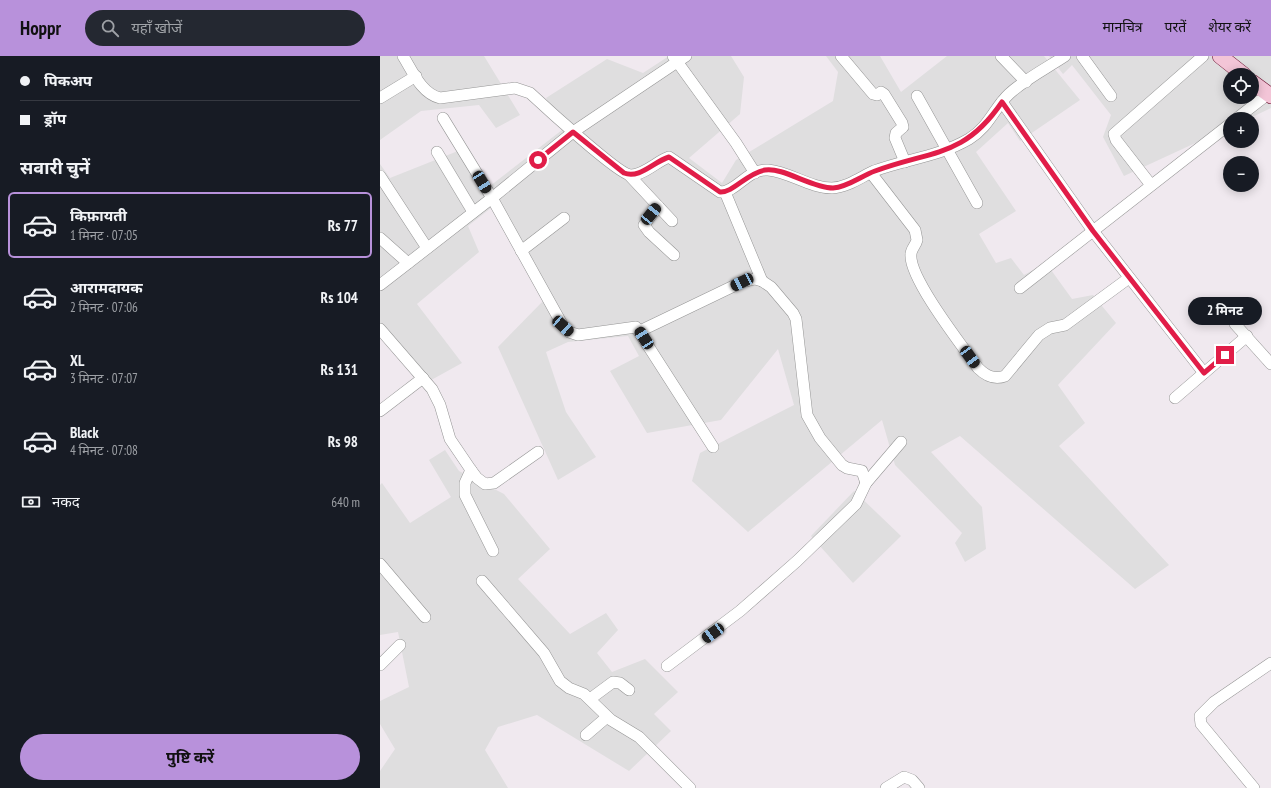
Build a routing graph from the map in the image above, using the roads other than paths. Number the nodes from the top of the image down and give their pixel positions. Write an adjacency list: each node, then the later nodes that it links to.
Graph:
1 (404, 56): 11 (street)
2 (835, 56): 3 (street)
3 (842, 56): 25 (street)
4 (1001, 56): 12 (street)
5 (1064, 56): 12 (street)
6 (1082, 56): 16 (street)
7 (1203, 56): 30 (street)
8 (1223, 57): 10 (street)
9 (678, 58): 22 (street); 26 (street)
10 (1236, 68)
11 (416, 76): 17 (street); 22 (street)
12 (1026, 82): 18 (street)
13 (1259, 87): 14 (street)
14 (1270, 95): 19 (street)
15 (917, 96): 23 (street)
16 (1111, 96)
17 (380, 98)
18 (1002, 102): 23 (street); 38 (street)
19 (1246, 112)
20 (443, 118): 32 (street)
21 (1223, 129): 30 (street)
22 (573, 132): 28 (street); 32 (street)
23 (948, 150): 25 (street); 33 (street)
24 (437, 152): 35 (street)
25 (905, 162): 27 (street)
26 (755, 173): 27 (street); 31 (street)
27 (871, 173): 44 (street)
28 (629, 175): 31 (street); 34 (street)
29 (380, 176): 40 (street)
30 (1151, 185): 38 (street)
31 (725, 192): 45 (street)
32 (492, 198): 35 (street); 41 (street)
33 (977, 202)
34 (658, 206): 37 (street); 42 (street)
35 (473, 212): 40 (street)
36 (564, 218): 41 (street)
37 (672, 221)
38 (1093, 231): 44 (street); 47 (street)
39 (380, 238): 43 (street)
40 (427, 248): 43 (street)
41 (521, 251): 50 (street)
42 (674, 255)
43 (408, 263): 46 (street)
44 (1130, 278): 53 (street)
45 (762, 281): 50 (street); 61 (street)
46 (380, 285)
47 (1020, 288)
48 (1236, 324): 51 (street)
49 (380, 329): 54 (street)
50 (640, 330): 58 (street)
51 (1247, 336): 52 (street); 53 (street)
52 (1271, 364)
53 (1204, 373): 55 (street)
54 (423, 378): 56 (street); 60 (street)
55 (1175, 398)
56 (380, 410)
57 (901, 442): 61 (street)
58 (713, 447)
59 (538, 452): 60 (street)
60 (471, 470): 62 (street)
61 (866, 483): 69 (street)
62 (493, 551)
63 (380, 564): 65 (street)
64 (482, 581): 71 (street)
65 (425, 617)
66 (400, 645): 68 (street)
67 (1271, 663): 77 (street)
68 (380, 665)
69 (667, 666)
70 (629, 690): 71 (street)
71 (590, 699): 72 (street)
72 (607, 717): 73 (street); 74 (street)
73 (586, 735)
74 (690, 788)
75 (886, 788): 76 (street)
76 (919, 788)
77 (1254, 788)

